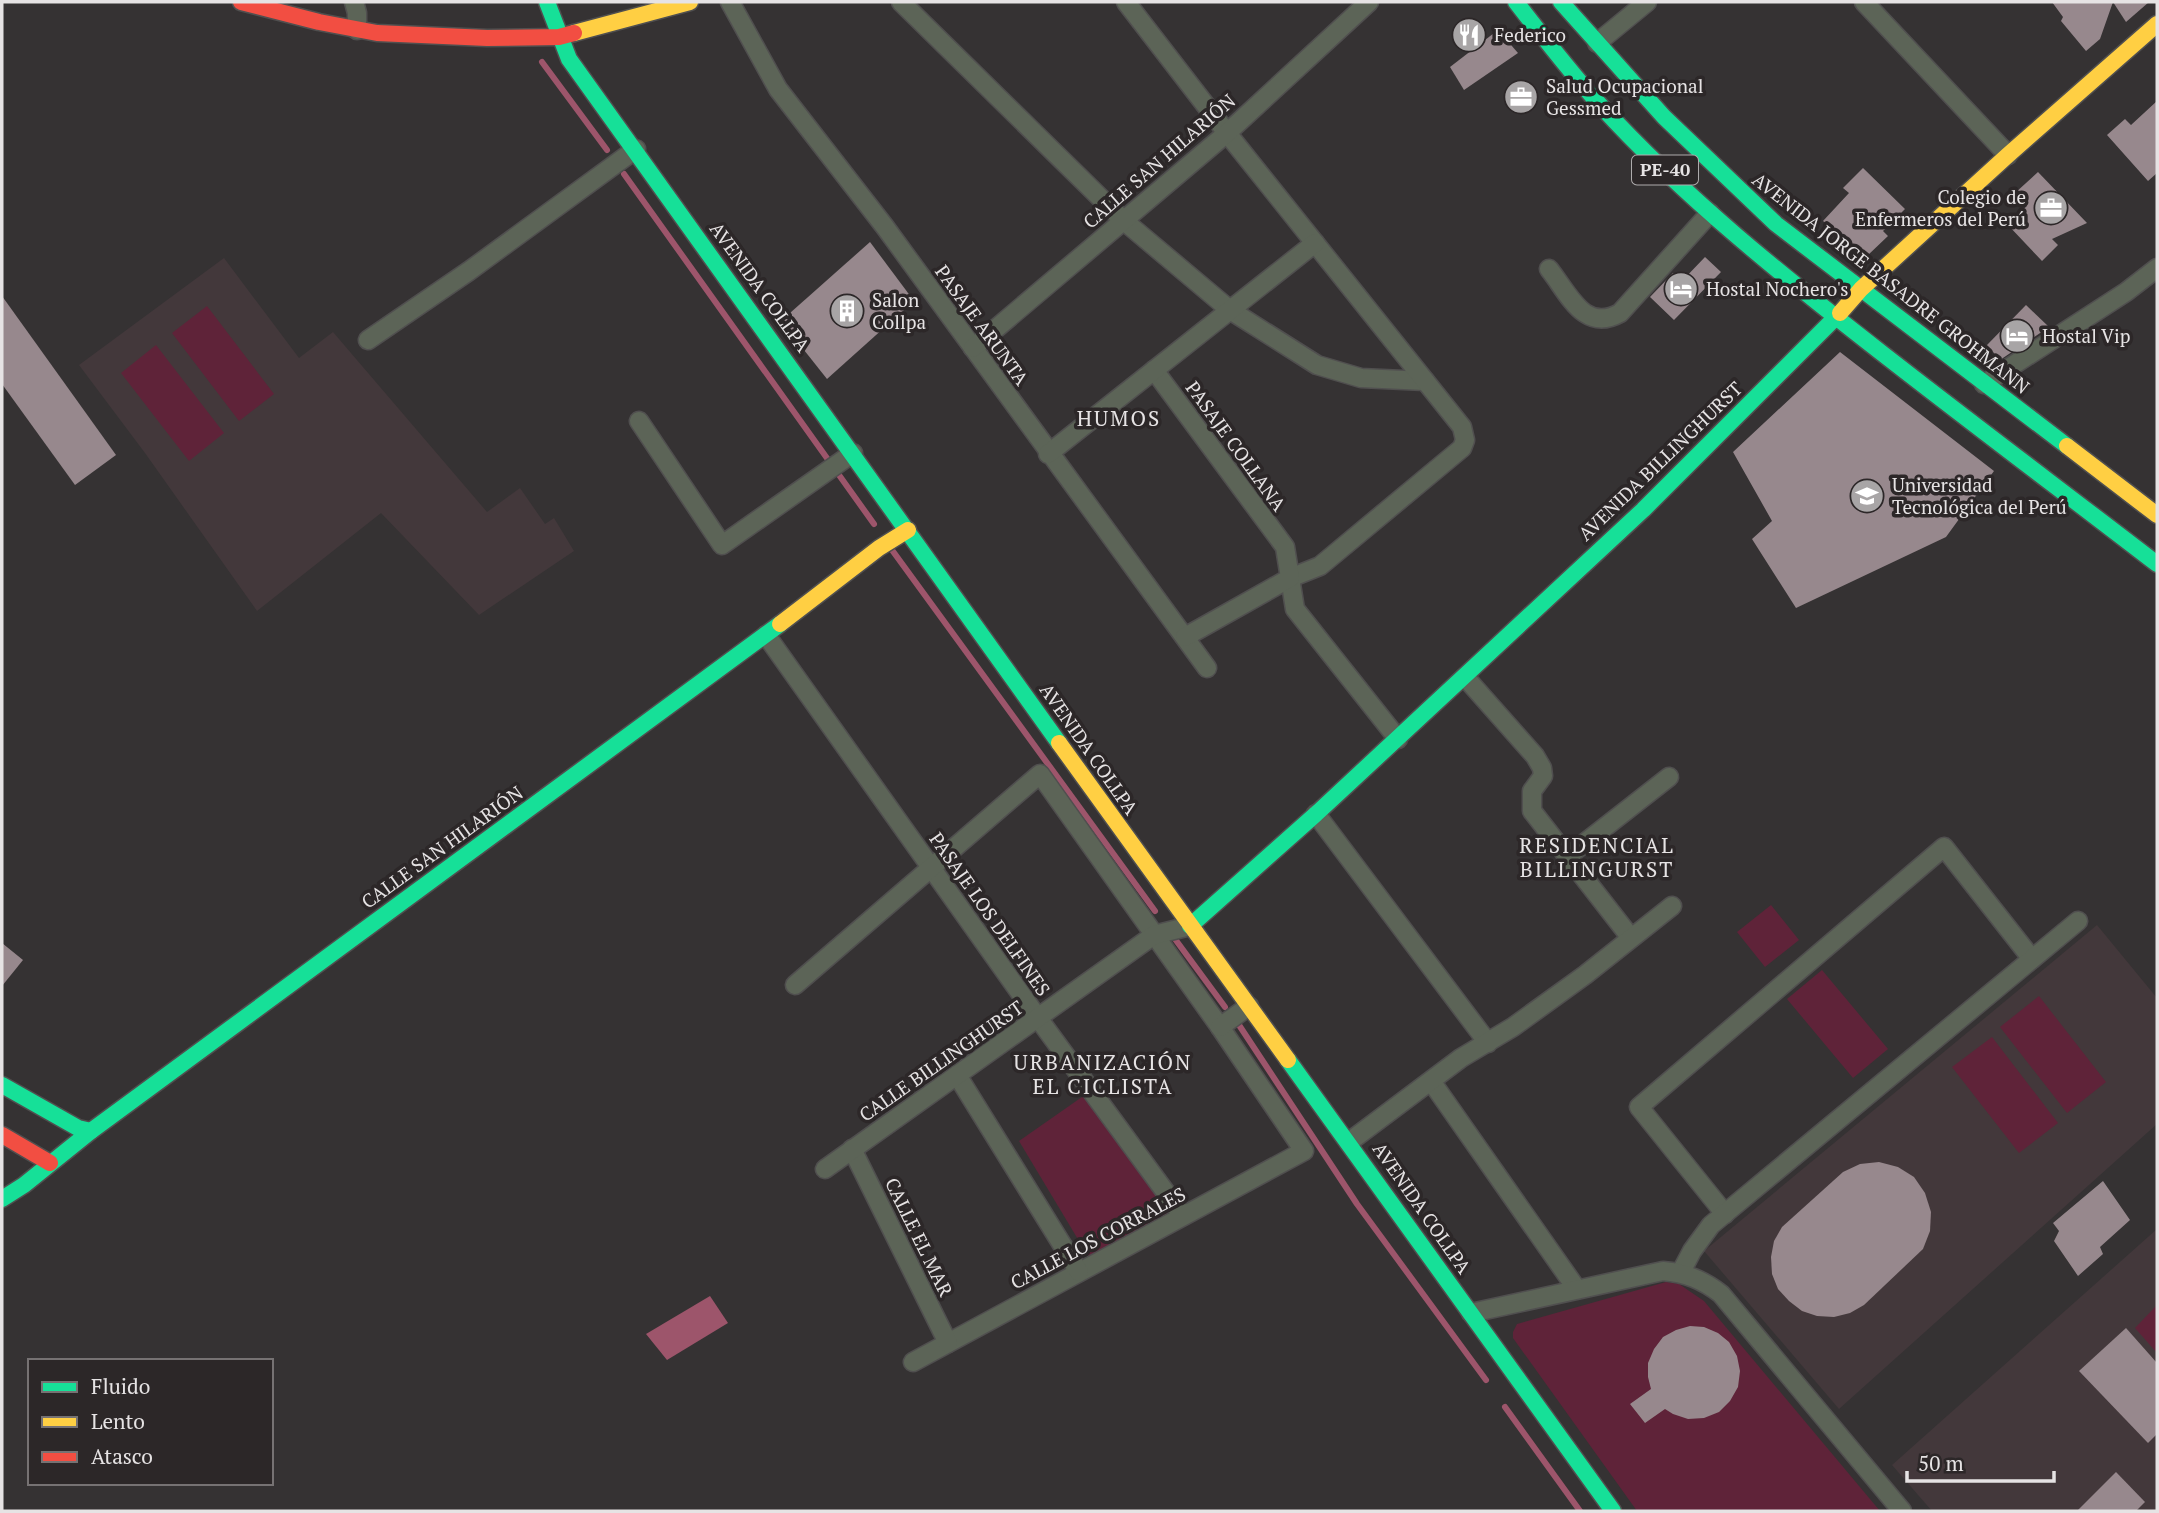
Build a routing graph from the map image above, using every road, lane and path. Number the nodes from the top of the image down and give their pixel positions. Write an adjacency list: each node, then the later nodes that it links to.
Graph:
1 (241, 2): 13 (main road)
2 (302, 2): 13 (main road)
3 (547, 2): 18 (main road, AVENIDA COLLPA)
4 (690, 2): 18 (main road)
5 (730, 2): 32 (street, PASAJE ARUNTA)
6 (901, 2): 24 (street)
7 (1126, 2): 20 (street)
8 (1369, 2): 20 (street, CALLE SAN HILARIÓN)
9 (1516, 2): 23 (main road, AVENIDA JORGE BASADRE GROHMANN / PE-40)
10 (1561, 2): 19 (main road, AVENIDA JORGE BASADRE GROHMANN / PE-40)
11 (1647, 2): 19 (street)
12 (1864, 2): 22 (street)
13 (360, 15): 18 (main road)
14 (397, 18): 15 (main road)
15 (468, 21)
16 (500, 22): 18 (main road)
17 (2157, 24): 22 (main road, AVENIDA BILLINGHURST)
18 (556, 29): 21 (main road, AVENIDA COLLPA)
19 (1597, 43): 28 (main road, AVENIDA JORGE BASADRE GROHMANN / PE-40)
20 (1227, 133): 24 (street, CALLE SAN HILARIÓN); 25 (street)
21 (636, 149): 31 (street); 37 (main road, AVENIDA COLLPA)
22 (2008, 155): 28 (main road, AVENIDA BILLINGHURST)
23 (1710, 213): 27 (street); 30 (main road, AVENIDA JORGE BASADRE GROHMANN / PE-40)
24 (1123, 220): 29 (street); 32 (street, CALLE SAN HILARIÓN)
25 (1315, 243): 29 (street); 34 (street)
26 (2157, 268): 35 (street)
27 (1549, 269)
28 (1861, 289): 30 (main road, AVENIDA BILLINGHURST); 35 (main road, AVENIDA JORGE BASADRE GROHMANN / PE-40)
29 (1230, 310): 33 (street); 34 (street)
30 (1835, 318): 35 (main road, AVENIDA JORGE BASADRE GROHMANN / PE-40); 46 (main road, AVENIDA BILLINGHURST)
31 (368, 340)
32 (973, 348): 38 (street, PASAJE ARUNTA)
33 (1154, 370): 38 (street); 42 (street, PASAJE COLLANA)
34 (1425, 381): 42 (street)
35 (1968, 395): 39 (main road, AVENIDA JORGE BASADRE GROHMANN / PE-40); 41 (main road, AVENIDA JORGE BASADRE GROHMANN / PE-40)
36 (639, 421): 37 (street)
37 (853, 453): 40 (main road, AVENIDA COLLPA)
38 (1048, 454): 44 (street, PASAJE ARUNTA)
39 (2157, 515)
40 (908, 530): 43 (main road, CALLE SAN HILARIÓN); 54 (main road, AVENIDA COLLPA)
41 (2157, 564)
42 (1290, 578): 44 (street); 47 (street)
43 (766, 635): 51 (street, PASAJE LOS DELFINES); 66 (main road, CALLE SAN HILARIÓN)
44 (1185, 637): 45 (street, PASAJE ARUNTA)
45 (1207, 668)
46 (1465, 677): 47 (main road, AVENIDA BILLINGHURST); 50 (street)
47 (1398, 739): 49 (main road, AVENIDA BILLINGHURST)
48 (1669, 777): 50 (street)
49 (1316, 814): 54 (main road, AVENIDA BILLINGHURST); 62 (street)
50 (1568, 856): 56 (street)
51 (931, 868): 55 (street); 58 (street); 60 (street, PASAJE LOS DELFINES)
52 (1672, 906): 56 (street)
53 (2078, 920): 57 (street)
54 (1190, 926): 55 (street, CALLE BILLINGHURST); 59 (main road, AVENIDA COLLPA)
55 (1154, 935): 60 (street, CALLE BILLINGHURST); 61 (street)
56 (1632, 938): 62 (street)
57 (2032, 959): 73 (street); 73 (street)
58 (795, 985)
59 (1249, 1006): 61 (street); 68 (main road, AVENIDA COLLPA)
60 (1038, 1018): 63 (street, CALLE BILLINGHURST); 74 (street, PASAJE LOS DELFINES)
61 (1220, 1027): 74 (street, CALLE LOS CORRALES)
62 (1488, 1043): 64 (street)
63 (957, 1075): 69 (street, CALLE BILLINGHURST); 75 (street)
64 (1431, 1081): 68 (street); 77 (street)
65 (2, 1084): 66 (main road)
66 (91, 1131): 70 (main road, CALLE SAN HILARIÓN)
67 (2, 1135): 70 (main road)
68 (1349, 1142): 78 (main road, AVENIDA COLLPA)
69 (852, 1149): 71 (street, CALLE BILLINGHURST); 79 (street, CALLE EL MAR)
70 (50, 1163): 72 (main road, CALLE SAN HILARIÓN)
71 (825, 1169)
72 (2, 1199)
73 (1725, 1214): 76 (street)
74 (1183, 1216): 75 (street, CALLE LOS CORRALES)
75 (1079, 1272): 79 (street, CALLE LOS CORRALES)
76 (1681, 1272): 77 (street); 82 (street)
77 (1576, 1288): 78 (street)
78 (1471, 1312): 81 (main road, AVENIDA COLLPA)
79 (948, 1343): 80 (street, CALLE LOS CORRALES)
80 (913, 1362)
81 (1613, 1511)
82 (1902, 1511)

